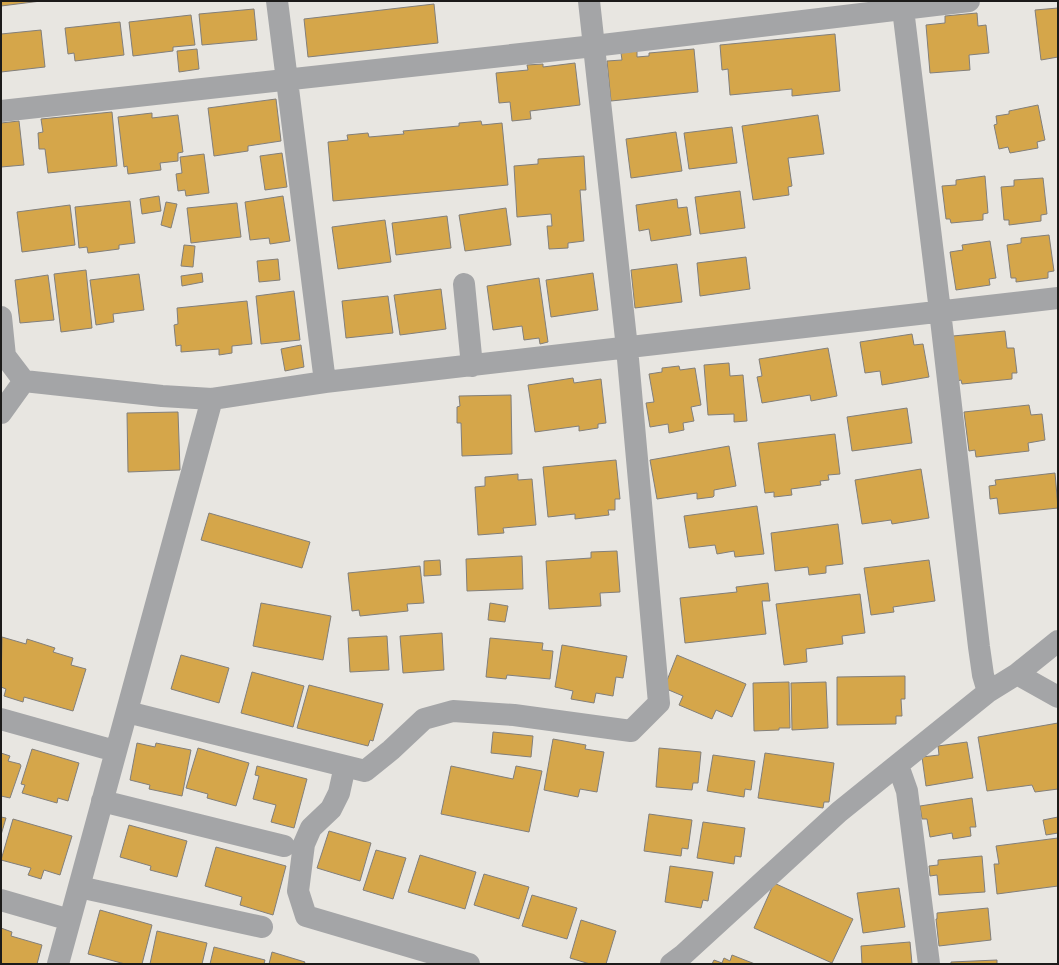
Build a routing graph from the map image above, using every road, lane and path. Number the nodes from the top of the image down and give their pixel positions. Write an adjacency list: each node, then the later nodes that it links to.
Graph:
1 (277, 1): 6 (street)
2 (589, 1): 5 (street)
3 (968, 1): 4 (street)
4 (902, 5): 5 (street); 10 (street)
5 (594, 46): 6 (street); 12 (street)
6 (287, 79): 7 (street); 15 (street)
7 (1, 111)
8 (464, 284): 13 (street)
9 (1058, 298): 10 (street)
10 (940, 311): 12 (street); 20 (street)
11 (1, 316): 14 (street)
12 (627, 348): 13 (street); 25 (street)
13 (472, 366): 15 (street)
14 (24, 381): 16 (street); 17 (street)
15 (325, 382): 16 (street)
16 (212, 399): 22 (street)
17 (1, 413)
18 (1058, 641): 19 (street)
19 (1018, 674): 20 (street); 21 (street)
20 (988, 692): 26 (street)
21 (1058, 697)
22 (127, 712): 24 (street); 25 (street)
23 (1, 719): 24 (street)
24 (115, 751): 27 (street)
25 (345, 766): 34 (street)
26 (897, 766): 35 (street); 36 (street)
27 (102, 801): 28 (street); 29 (street)
28 (284, 846)
29 (78, 887): 31 (street); 32 (street)
30 (1, 900): 31 (street)
31 (70, 920): 33 (street)
32 (262, 927)
33 (58, 964)
34 (469, 964)
35 (671, 964)
36 (929, 964)

